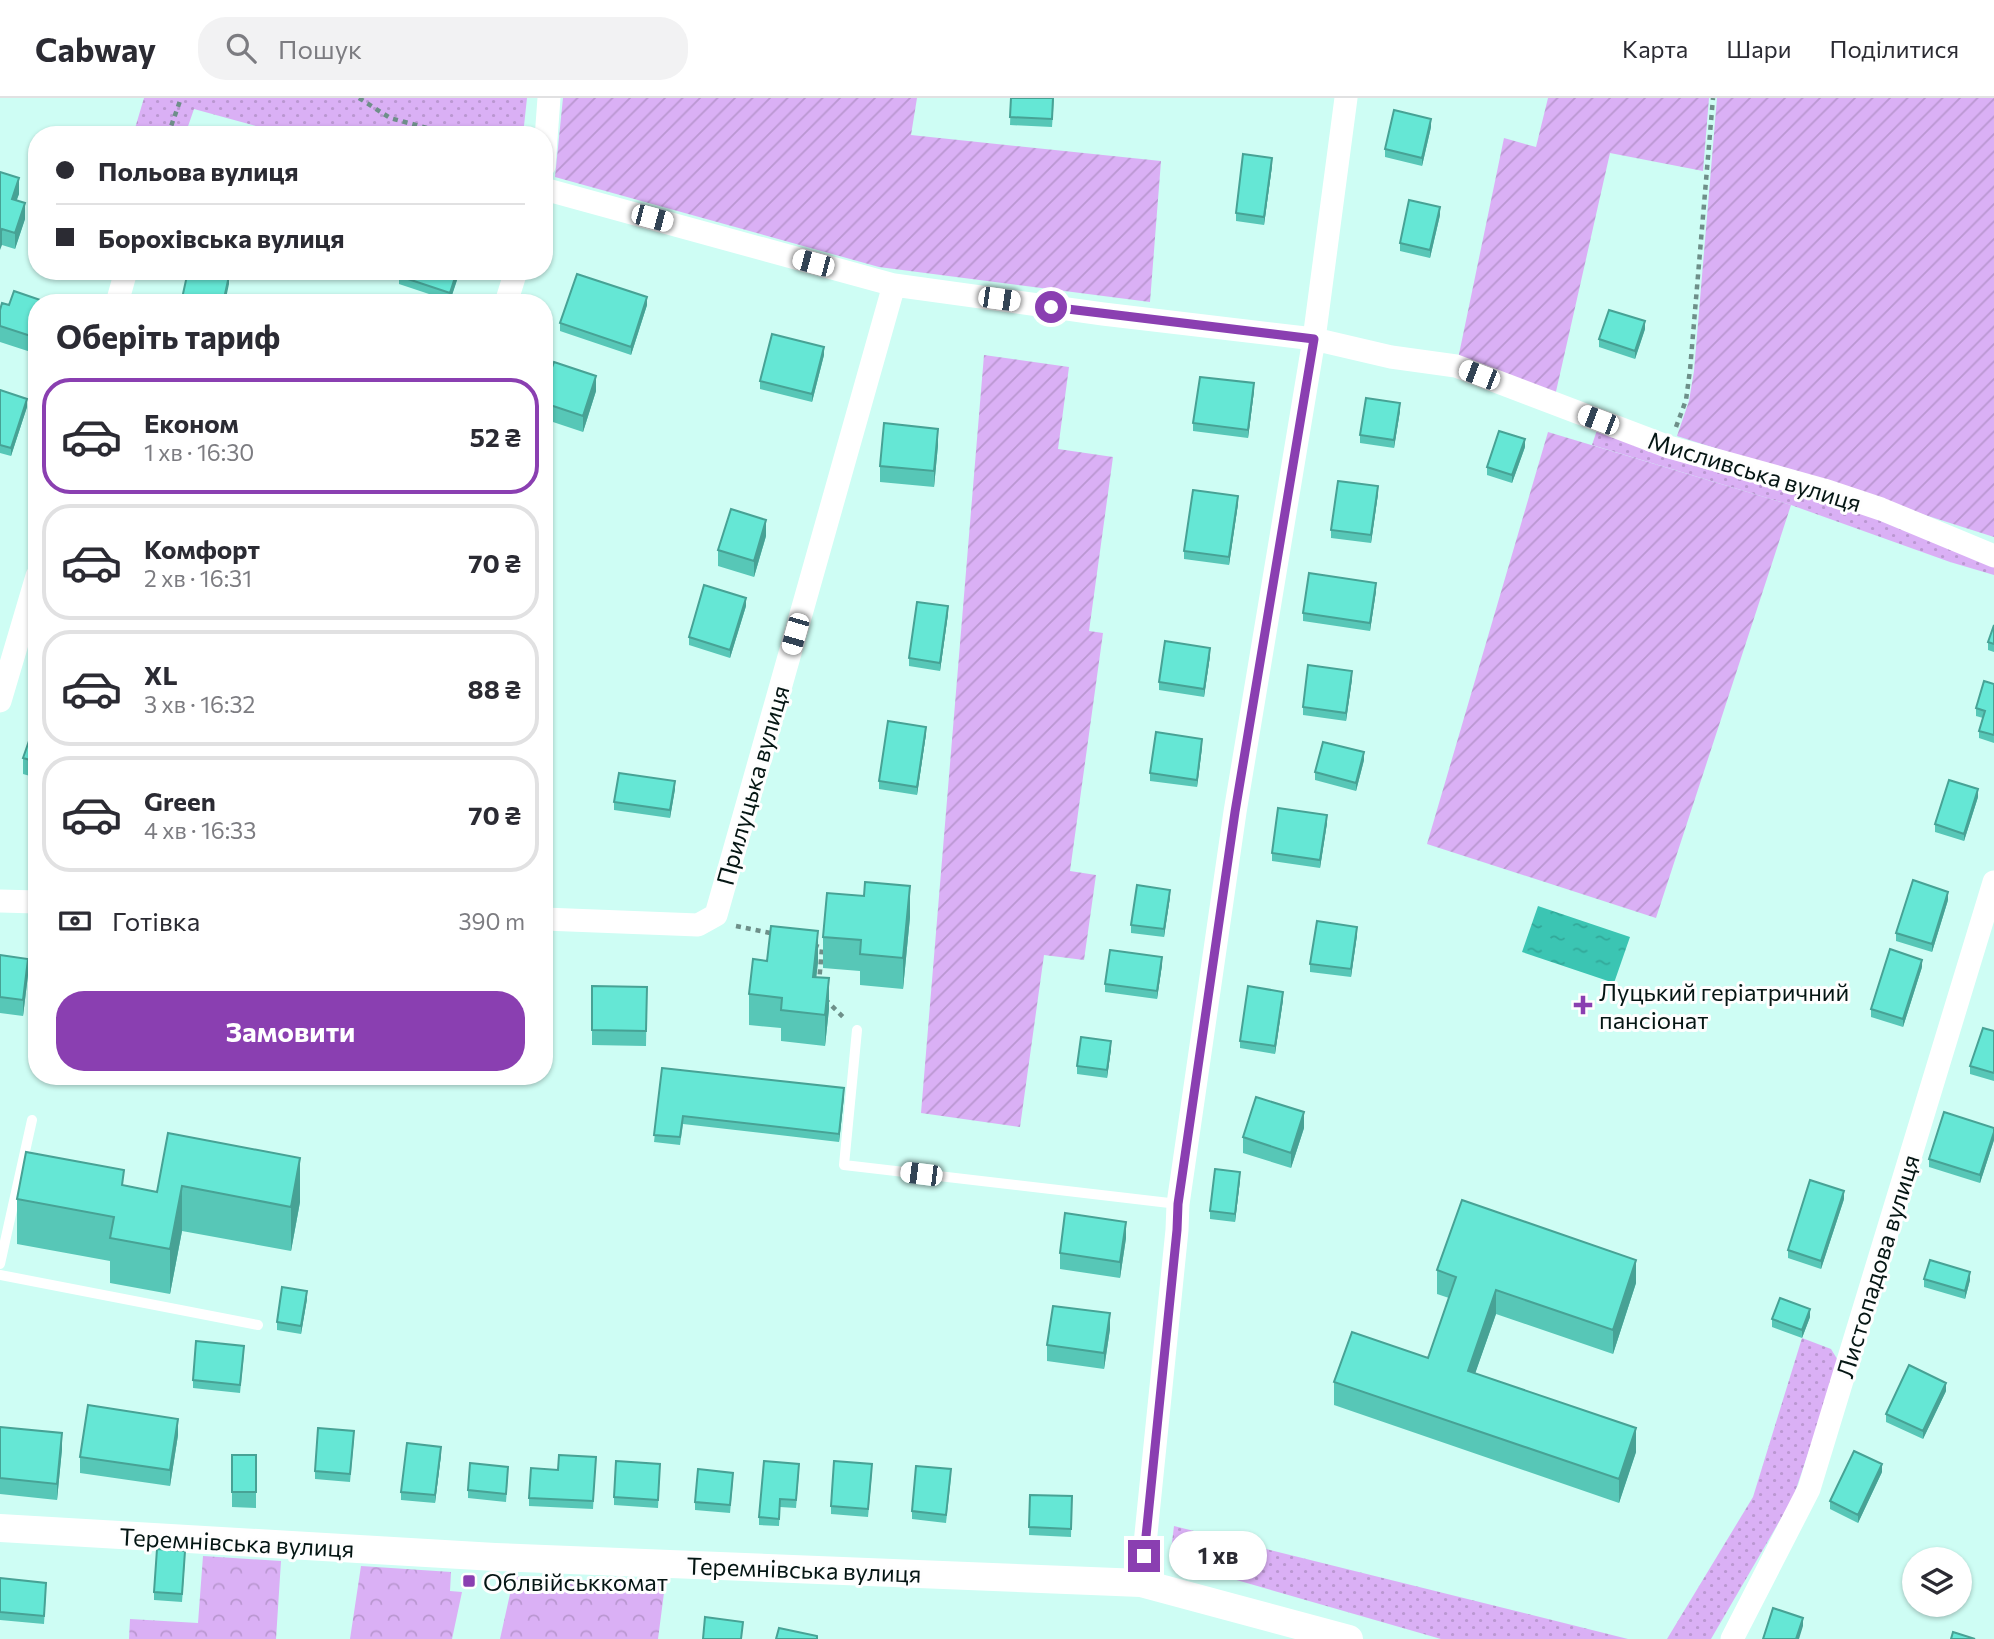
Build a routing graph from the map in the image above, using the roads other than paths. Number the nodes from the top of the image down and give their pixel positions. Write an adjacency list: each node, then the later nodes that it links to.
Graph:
1 (550, 98): 3 (street)
2 (1346, 98): 6 (street)
3 (548, 126)
4 (553, 191): 5 (street, Мисливська вулиця)
5 (894, 285): 6 (street, Мисливська вулиця); 13 (street, Прилуцька вулиця)
6 (1314, 339): 7 (street, Мисливська вулиця); 16 (street)
7 (1994, 556)
8 (28, 606): 9 (street)
9 (0, 701)
10 (1994, 882): 23 (street, Листопадова вулиця)
11 (0, 901): 12 (street)
12 (28, 902)
13 (553, 919)
14 (857, 1030): 16 (lane)
15 (32, 1120): 17 (lane)
16 (1178, 1204): 21 (street)
17 (0, 1264)
18 (0, 1275): 19 (lane)
19 (258, 1325)
20 (0, 1528): 21 (street, Теремнівська вулиця)
21 (1141, 1583): 22 (street, Теремнівська вулиця)
22 (1349, 1639)
23 (1732, 1639)

